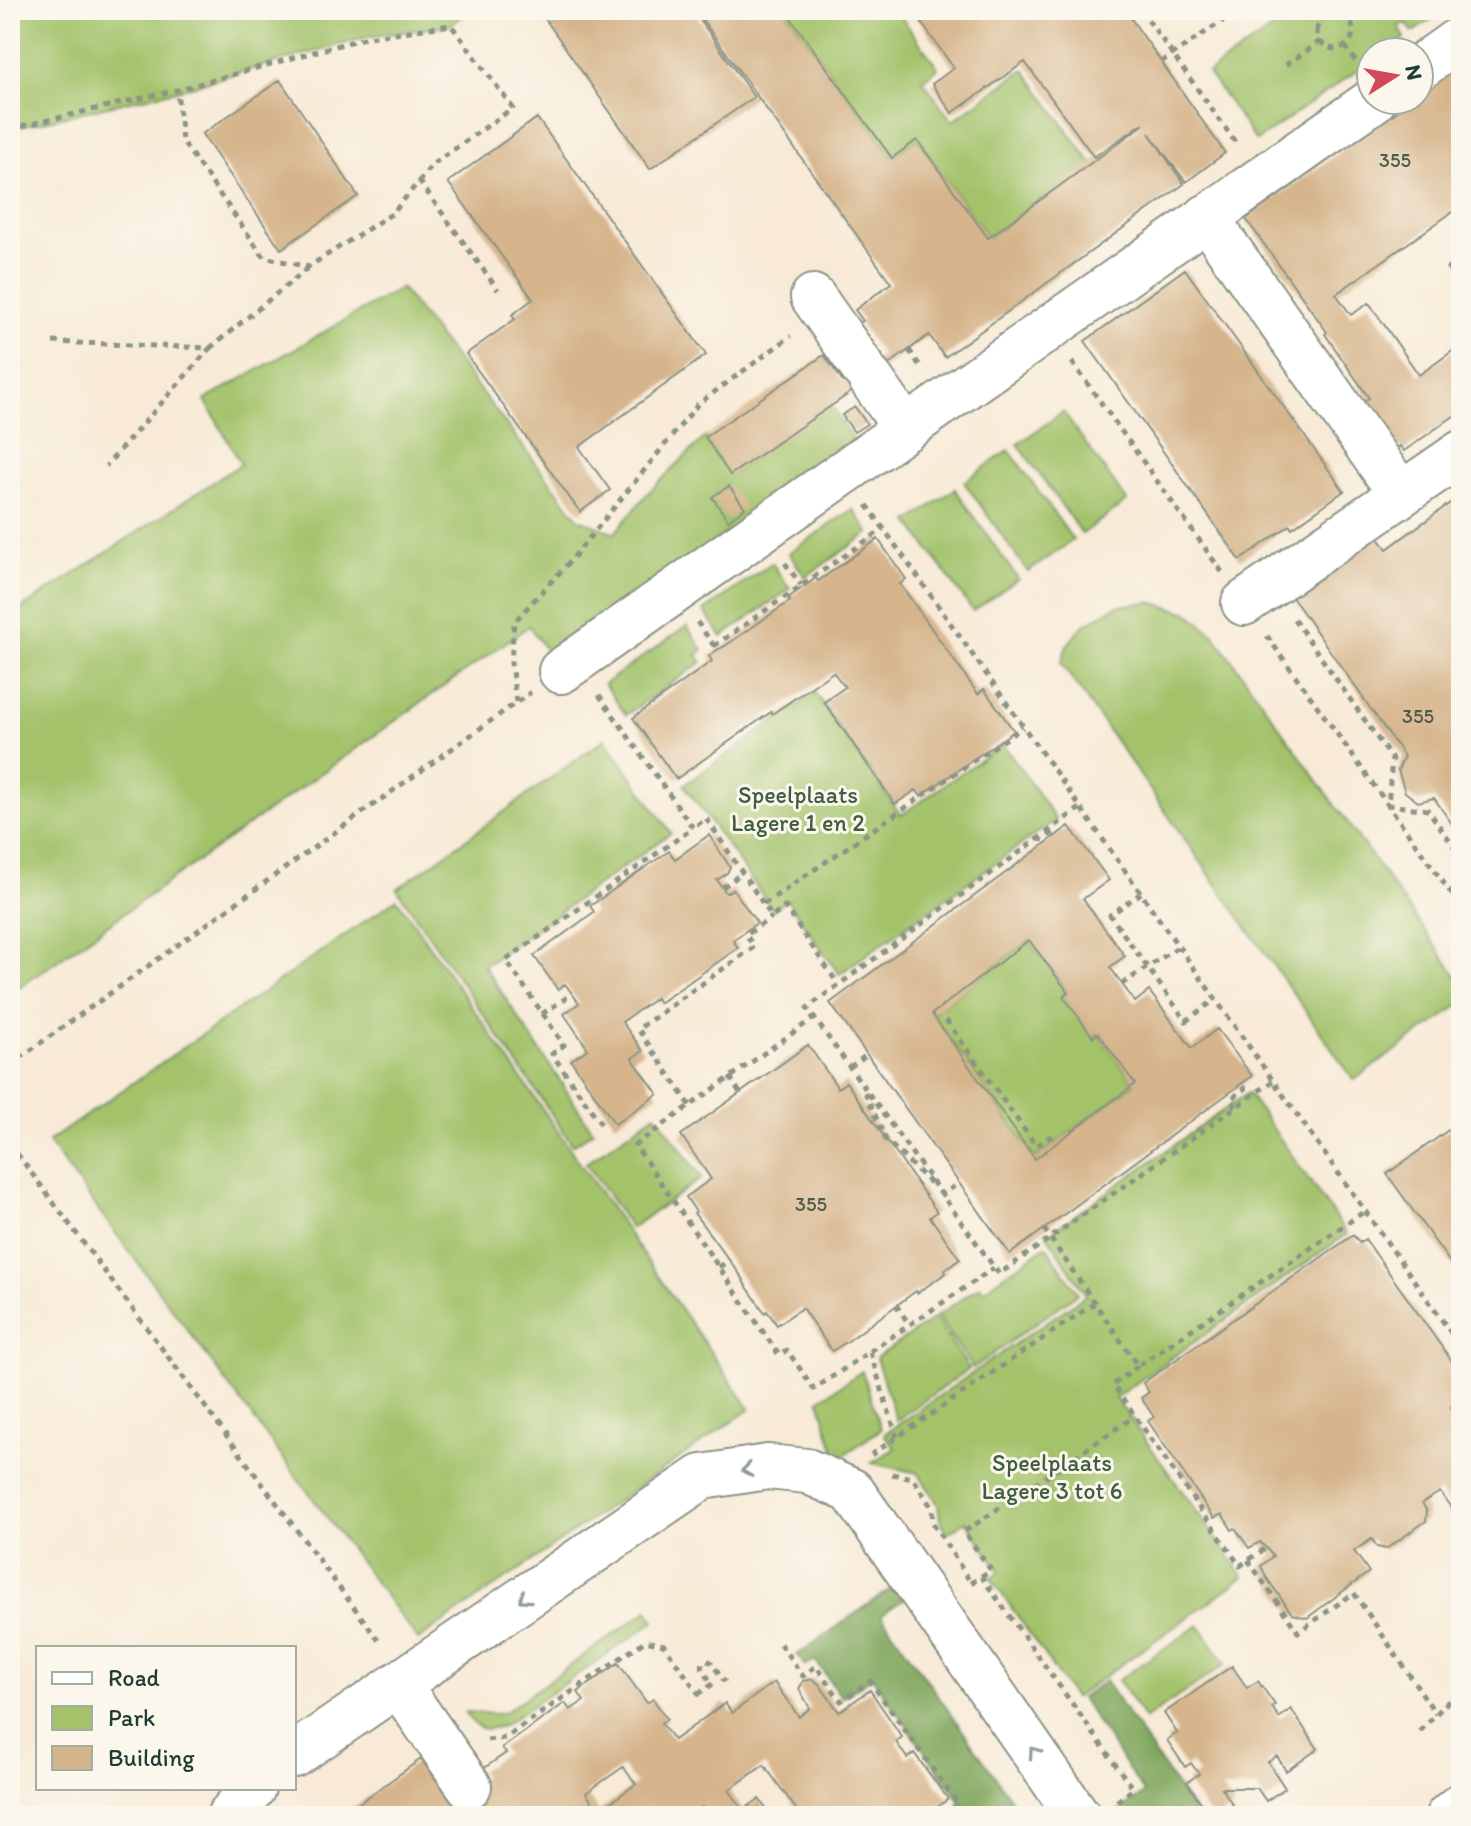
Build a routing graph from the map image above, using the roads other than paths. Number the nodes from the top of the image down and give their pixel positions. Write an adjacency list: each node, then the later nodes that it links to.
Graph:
1 (1461, 38): 2 (street)
2 (1435, 57)
3 (1355, 113): 4 (street)
4 (1206, 217): 6 (street); 8 (street)
5 (819, 304): 6 (street)
6 (906, 429): 10 (street)
7 (1461, 453): 8 (street)
8 (1401, 494): 9 (street)
9 (1257, 594)
10 (568, 666)
11 (807, 1471): 12 (street); 12 (street); 13 (street, one-way to 13)
12 (919, 1587): 18 (street, one-way to 12)
13 (402, 1681): 14 (street); 15 (street)
14 (296, 1754)
15 (469, 1786)
16 (251, 1790): 19 (street)
17 (1461, 1805): 20 (street)
18 (1094, 1812)
19 (229, 1816)
20 (1448, 1816)

